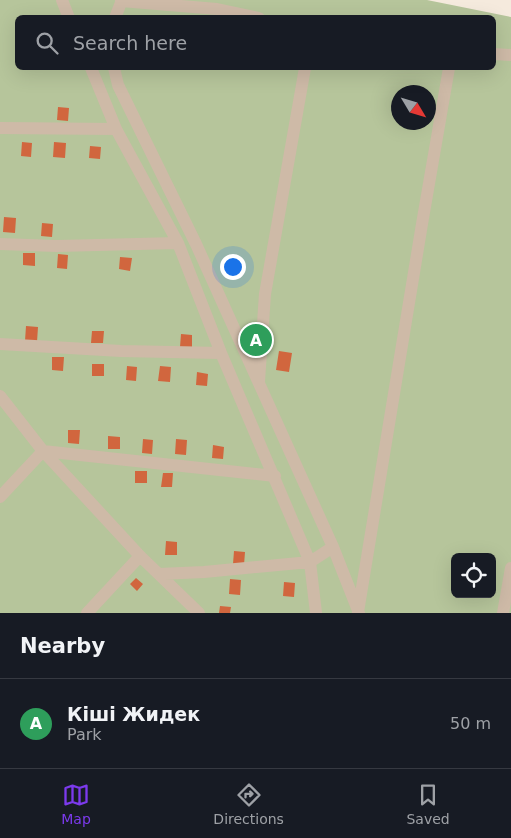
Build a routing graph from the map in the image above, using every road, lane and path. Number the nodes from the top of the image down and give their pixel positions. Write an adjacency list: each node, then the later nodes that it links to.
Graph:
1 (62, 0): 3 (street)
2 (122, 0): 4 (street); 5 (street)
3 (68, 15)
4 (116, 15)
5 (245, 15)
6 (496, 54): 7 (street)
7 (511, 55)
8 (92, 70): 13 (street)
9 (114, 70): 18 (street)
10 (305, 70): 18 (street)
11 (449, 70): 31 (street)
12 (0, 128): 13 (street)
13 (116, 129): 14 (street)
14 (178, 243): 15 (street); 17 (street)
15 (0, 244)
16 (0, 344): 17 (street)
17 (221, 353): 21 (street)
18 (259, 384): 23 (street)
19 (0, 396): 20 (street)
20 (43, 451): 21 (street); 22 (street); 24 (street)
21 (275, 476): 25 (street)
22 (0, 497)
23 (333, 547): 25 (street); 31 (street)
24 (140, 556): 27 (street); 28 (street)
25 (310, 562): 27 (street); 30 (street)
26 (511, 568): 32 (street)
27 (159, 574): 29 (street)
28 (87, 613)
29 (199, 613)
30 (316, 613)
31 (358, 613)
32 (503, 613)

